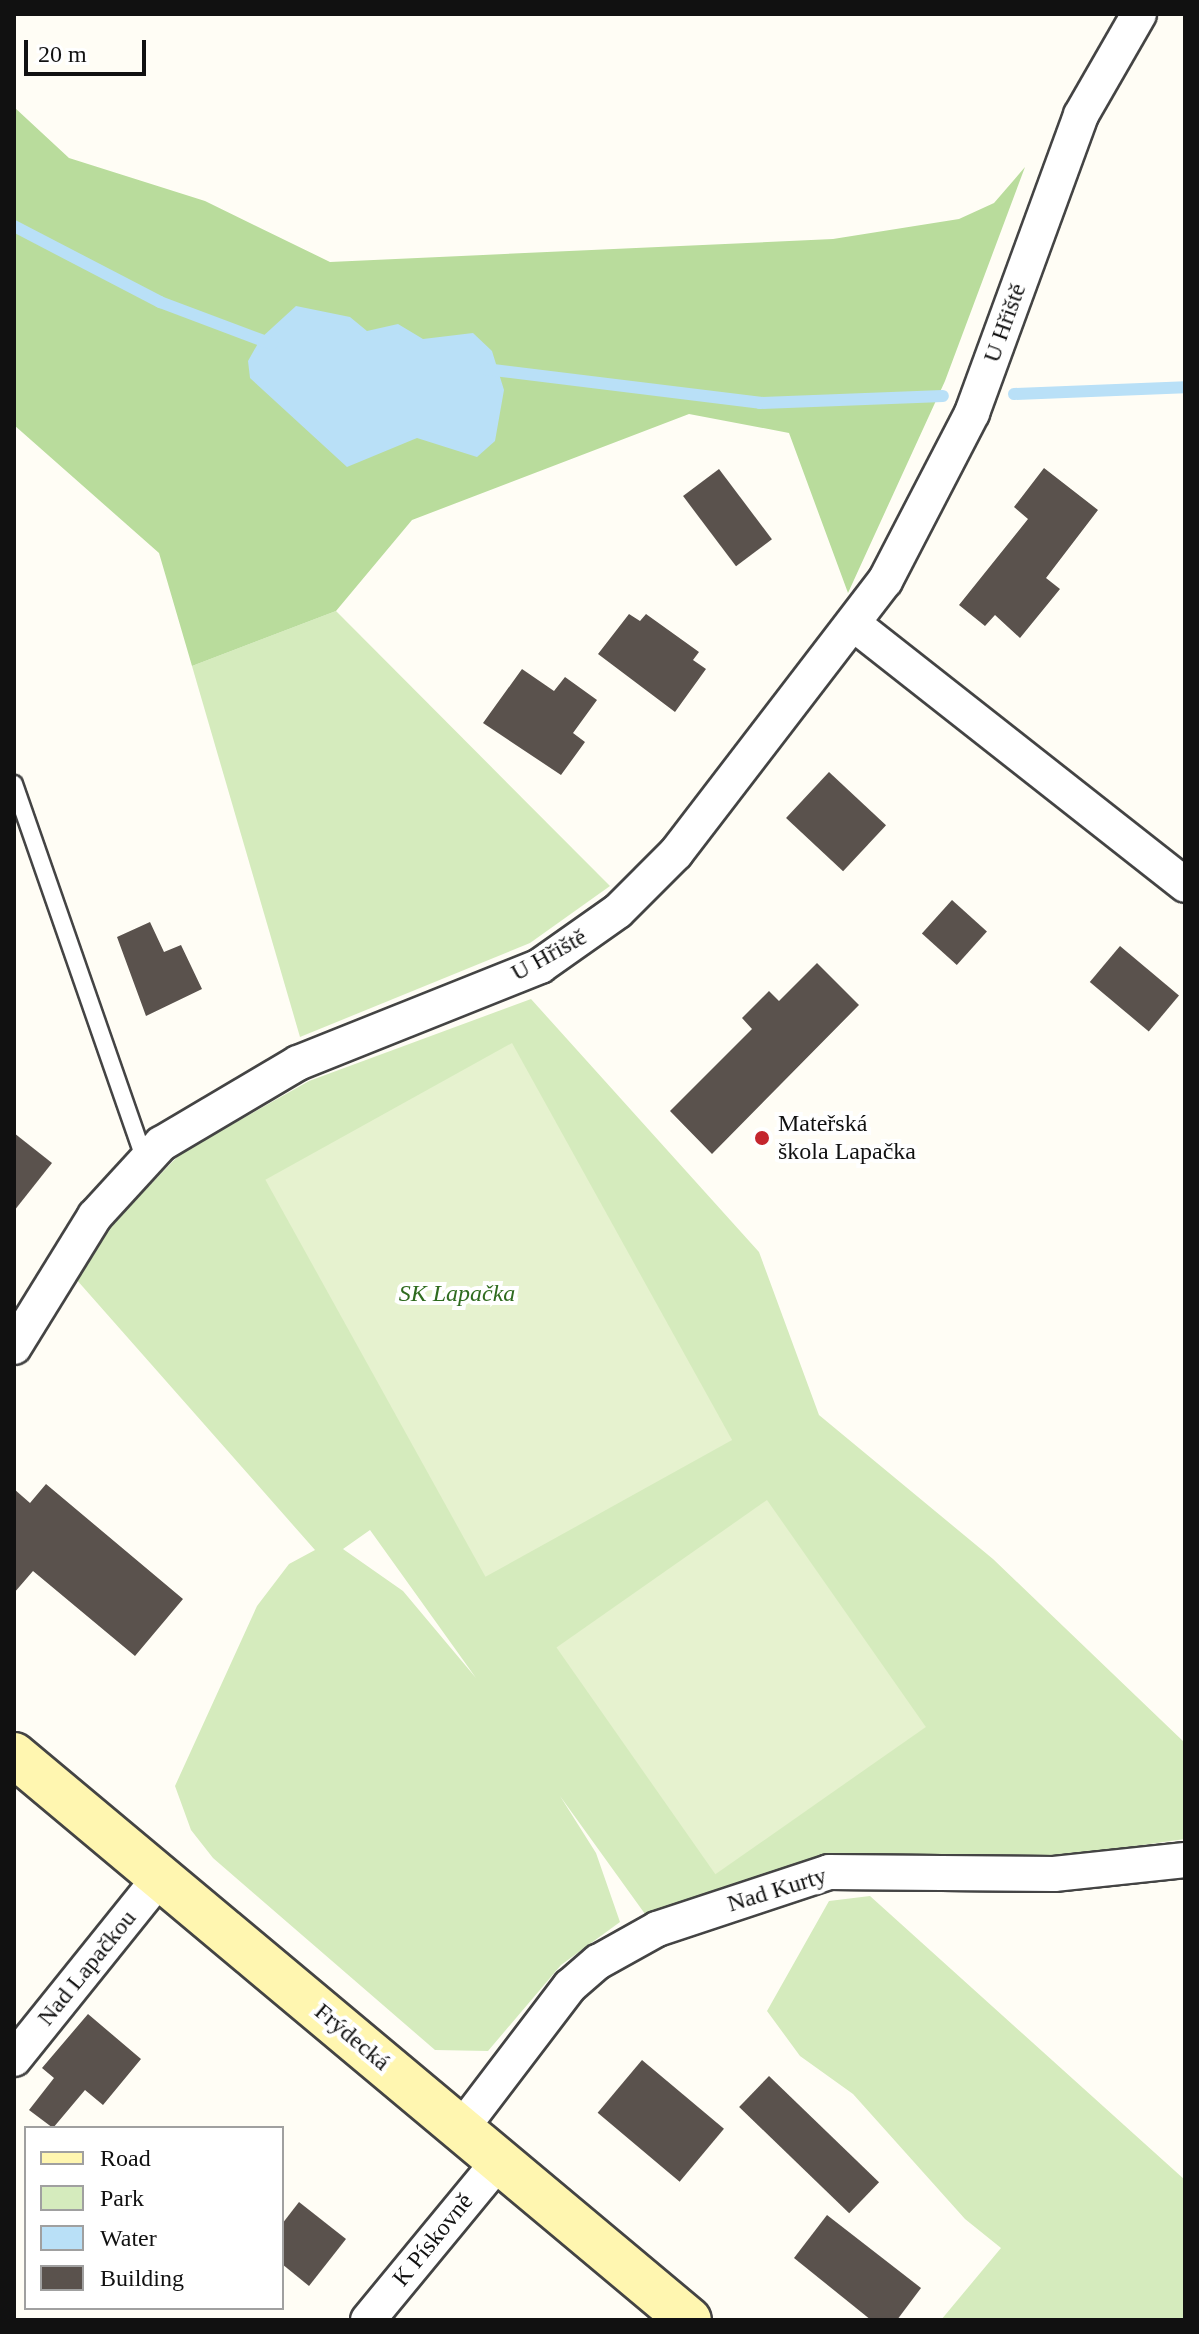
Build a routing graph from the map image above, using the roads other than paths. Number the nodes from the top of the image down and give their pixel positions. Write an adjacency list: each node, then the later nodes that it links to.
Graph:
1 (1139, 14): 2 (street, U Hřiště)
2 (855, 625): 4 (street); 5 (street, U Hřiště)
3 (14, 784): 5 (lane)
4 (1185, 885)
5 (144, 1158): 6 (street, U Hřiště)
6 (14, 1347)
7 (14, 1755): 9 (main road, Frýdecká)
8 (1185, 1860): 11 (street, Nad Kurty)
9 (161, 1876): 10 (street, Nad Lapačkou); 11 (main road, Frýdecká)
10 (14, 2059)
11 (461, 2129): 12 (main road, Frýdecká)
12 (499, 2161): 13 (street, K Pískovně); 14 (main road, Frýdecká)
13 (368, 2320)
14 (689, 2320)

